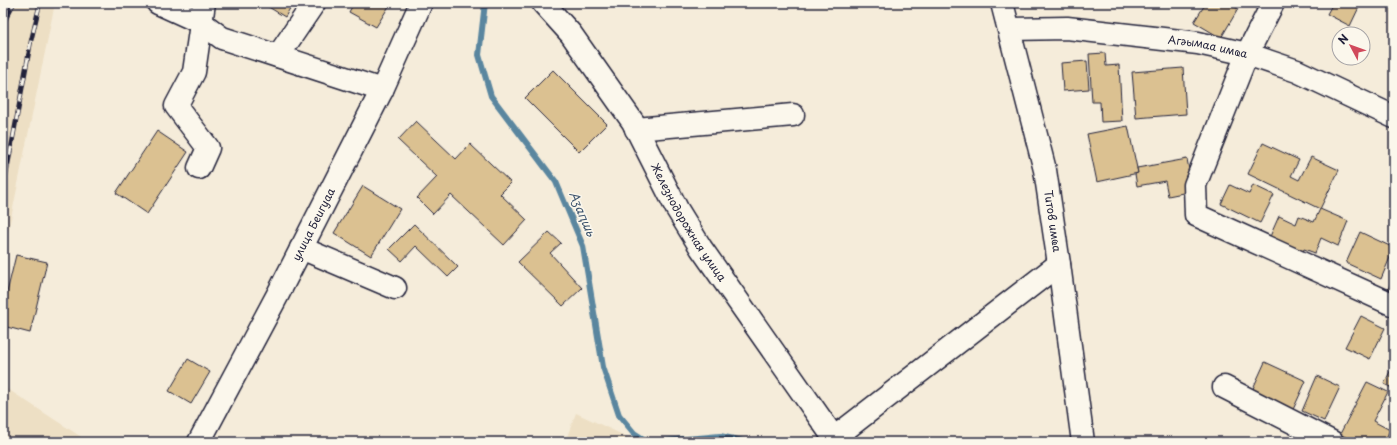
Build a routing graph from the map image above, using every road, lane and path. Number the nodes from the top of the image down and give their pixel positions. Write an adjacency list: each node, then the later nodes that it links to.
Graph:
1 (158, 3): 7 (street)
2 (314, 3): 10 (street)
3 (421, 3): 11 (street, улица Беигуаа)
4 (543, 3): 14 (street, Железнодорожная улица)
5 (1002, 3): 8 (street, Титов имҩа)
6 (1272, 3): 9 (street)
7 (203, 13): 10 (street); 15 (street)
8 (1010, 29): 9 (street, Агәымаа имҩа); 17 (street, Титов имҩа)
9 (1247, 54): 13 (street, Агәымаа имҩа); 19 (street)
10 (278, 56): 11 (street)
11 (382, 90): 16 (street, улица Беигуаа)
12 (793, 115): 14 (street)
13 (1394, 117)
14 (636, 129): 21 (street, Железнодорожная улица)
15 (199, 168)
16 (301, 248): 18 (street); 22 (street, улица Беигуаа)
17 (1060, 264): 21 (street); 23 (street, Титов имҩа)
18 (395, 288)
19 (1394, 306)
20 (1224, 386): 24 (street)
21 (834, 440)
22 (200, 442)
23 (1083, 442)
24 (1332, 442)

